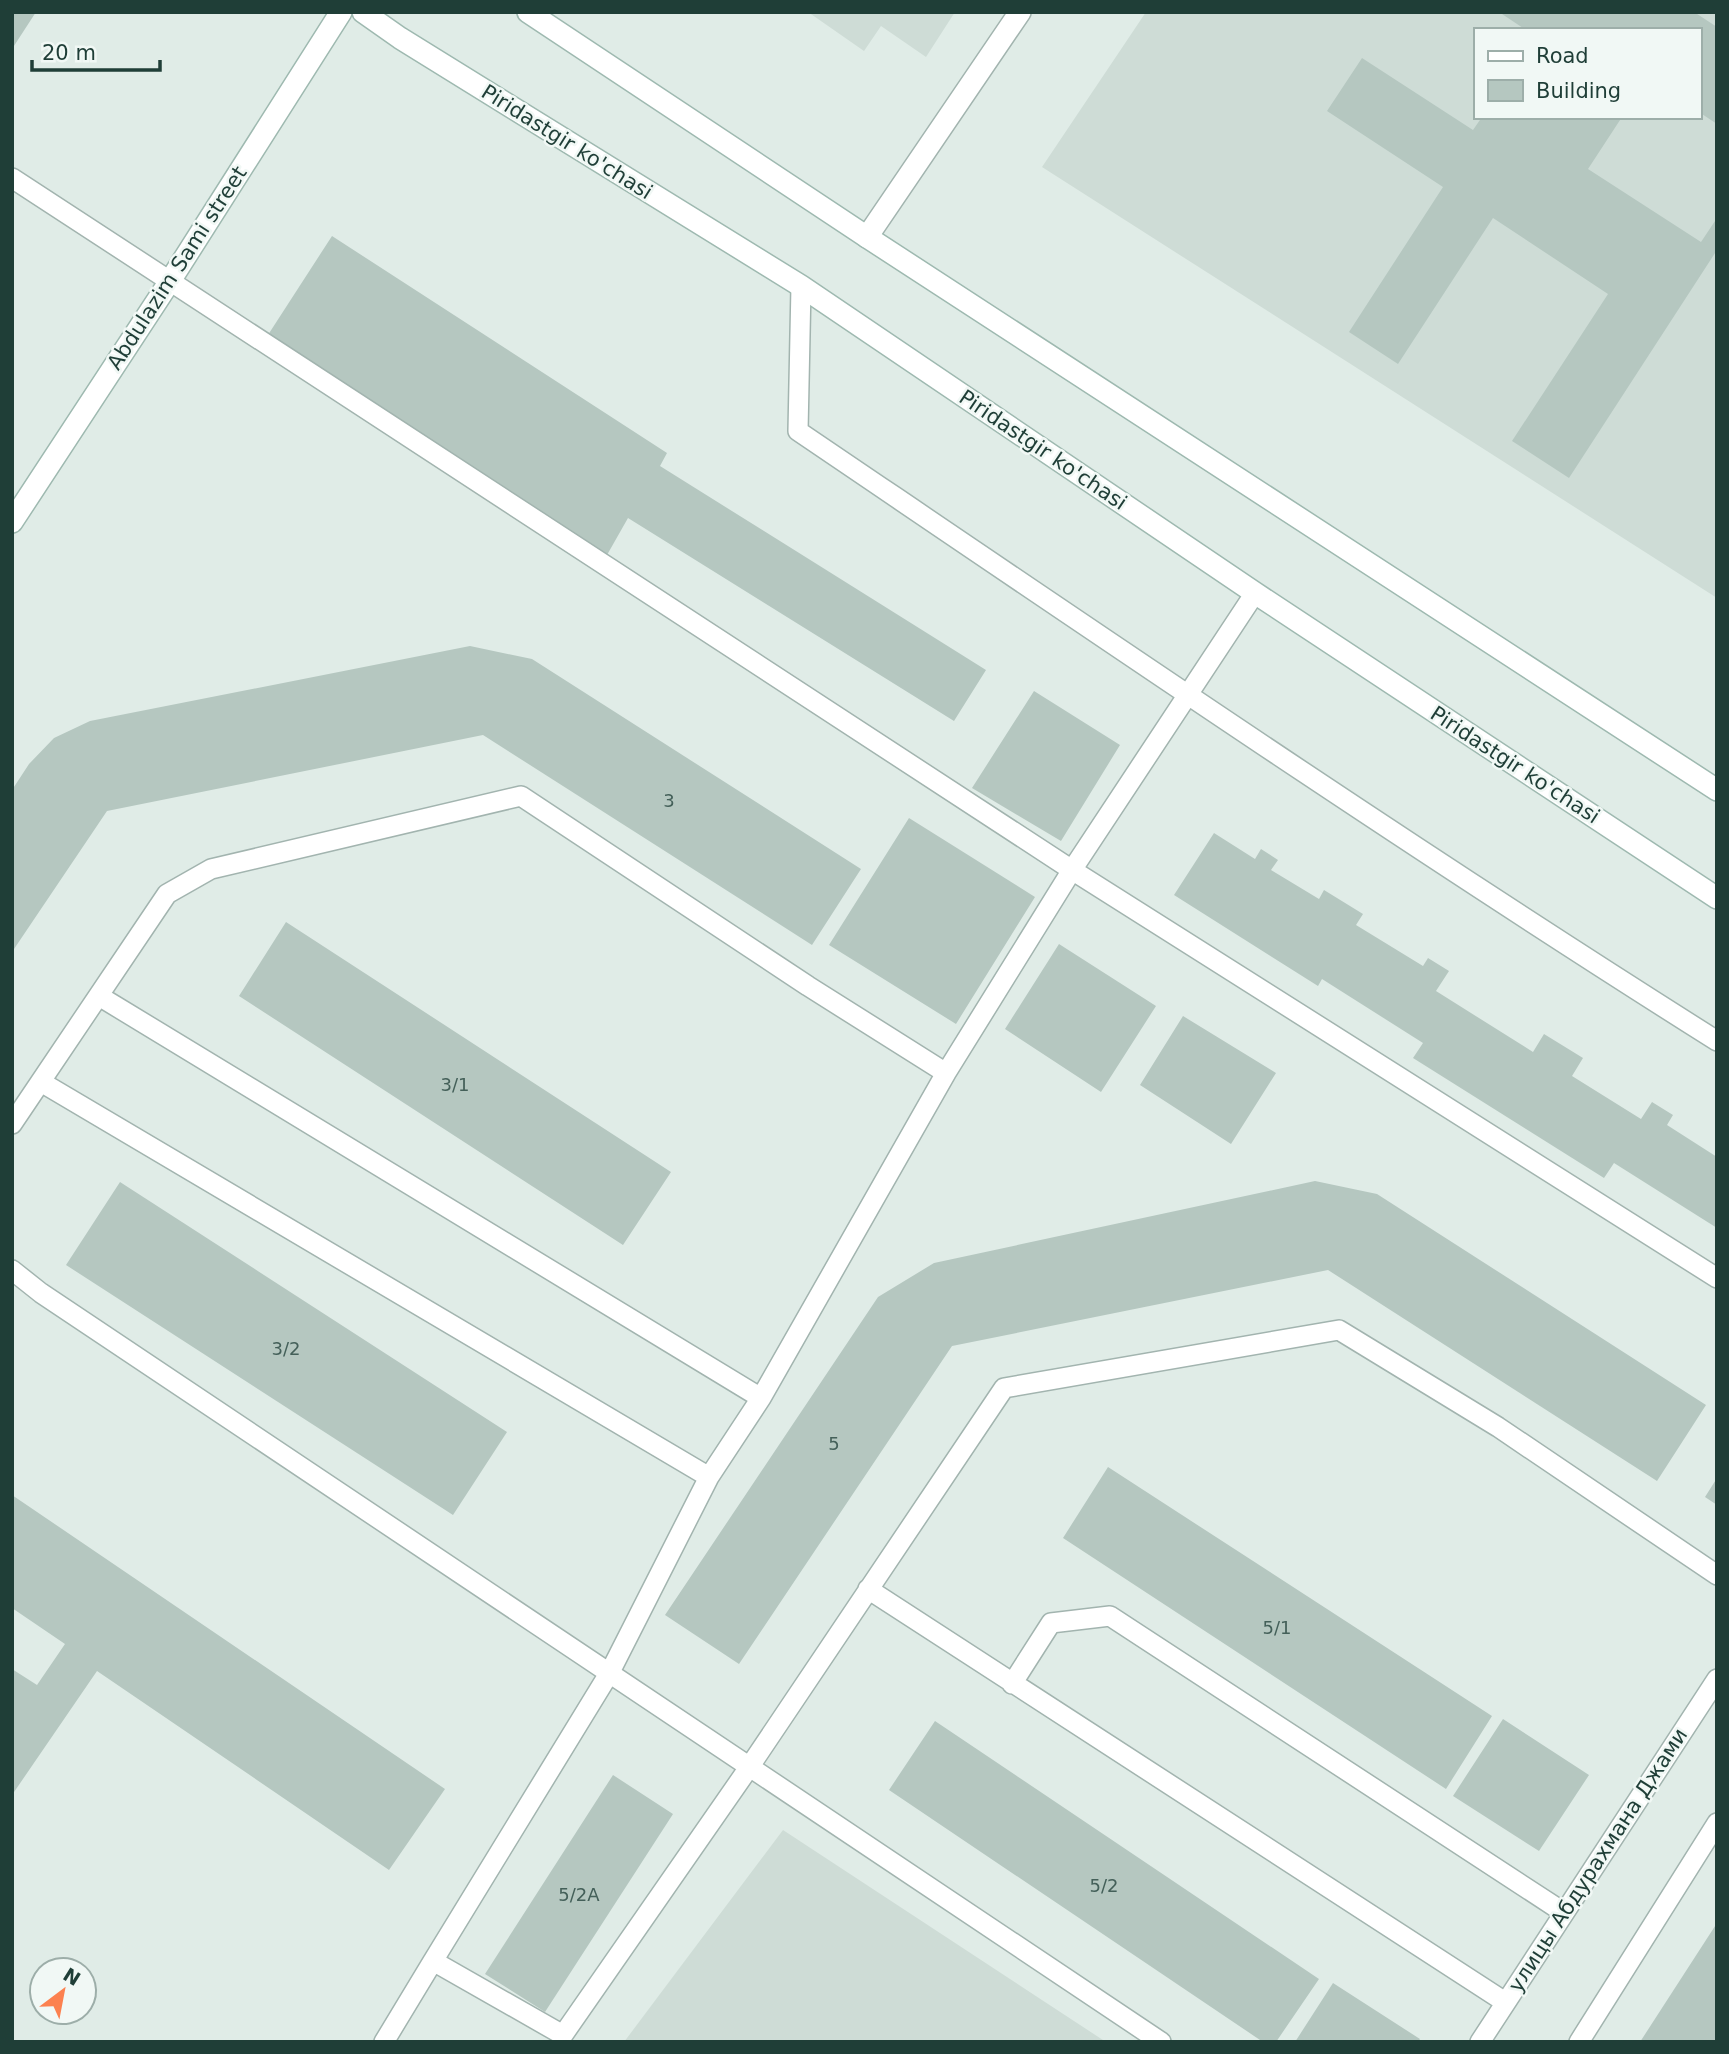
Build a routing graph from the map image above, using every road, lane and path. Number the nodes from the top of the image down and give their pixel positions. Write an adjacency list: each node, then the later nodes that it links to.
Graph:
1 (341, 12): 7 (main road, Abdulazim Sami street)
2 (363, 12): 8 (main road, Piridastgir ko'chasi)
3 (528, 12): 6 (main road)
4 (1020, 12): 6 (main road)
5 (12, 178): 7 (lane)
6 (867, 237): 12 (main road)
7 (170, 281): 9 (main road, Abdulazim Sami street); 13 (lane)
8 (801, 286): 10 (main road, Piridastgir ko'chasi); 11 (lane)
9 (12, 522)
10 (1255, 593): 11 (lane); 14 (main road, Piridastgir ko'chasi)
11 (1187, 695): 13 (lane); 16 (lane)
12 (1717, 790)
13 (1072, 870): 17 (lane); 21 (lane)
14 (1717, 898)
15 (99, 996): 17 (lane); 18 (lane); 22 (lane)
16 (1717, 1041)
17 (946, 1073): 22 (lane)
18 (41, 1082): 19 (lane); 23 (lane)
19 (12, 1124)
20 (12, 1270): 26 (lane)
21 (1717, 1278)
22 (761, 1398): 23 (lane)
23 (709, 1477): 26 (lane)
24 (1717, 1575): 25 (lane)
25 (868, 1589): 28 (lane); 29 (lane)
26 (610, 1672): 29 (lane); 32 (lane)
27 (1717, 1679): 31 (lane, улицы Абдурахмана Джами)
28 (1012, 1684): 31 (lane); 33 (lane)
29 (750, 1766): 32 (lane); 35 (lane)
30 (1717, 1823): 37 (lane)
31 (1563, 1912): 33 (lane, улицы Абдурахмана Джами)
32 (433, 1961): 34 (lane)
33 (1505, 2002): 36 (lane, улицы Абдурахмана Джами)
34 (384, 2042)
35 (1161, 2042)
36 (1480, 2042)
37 (1579, 2042)

